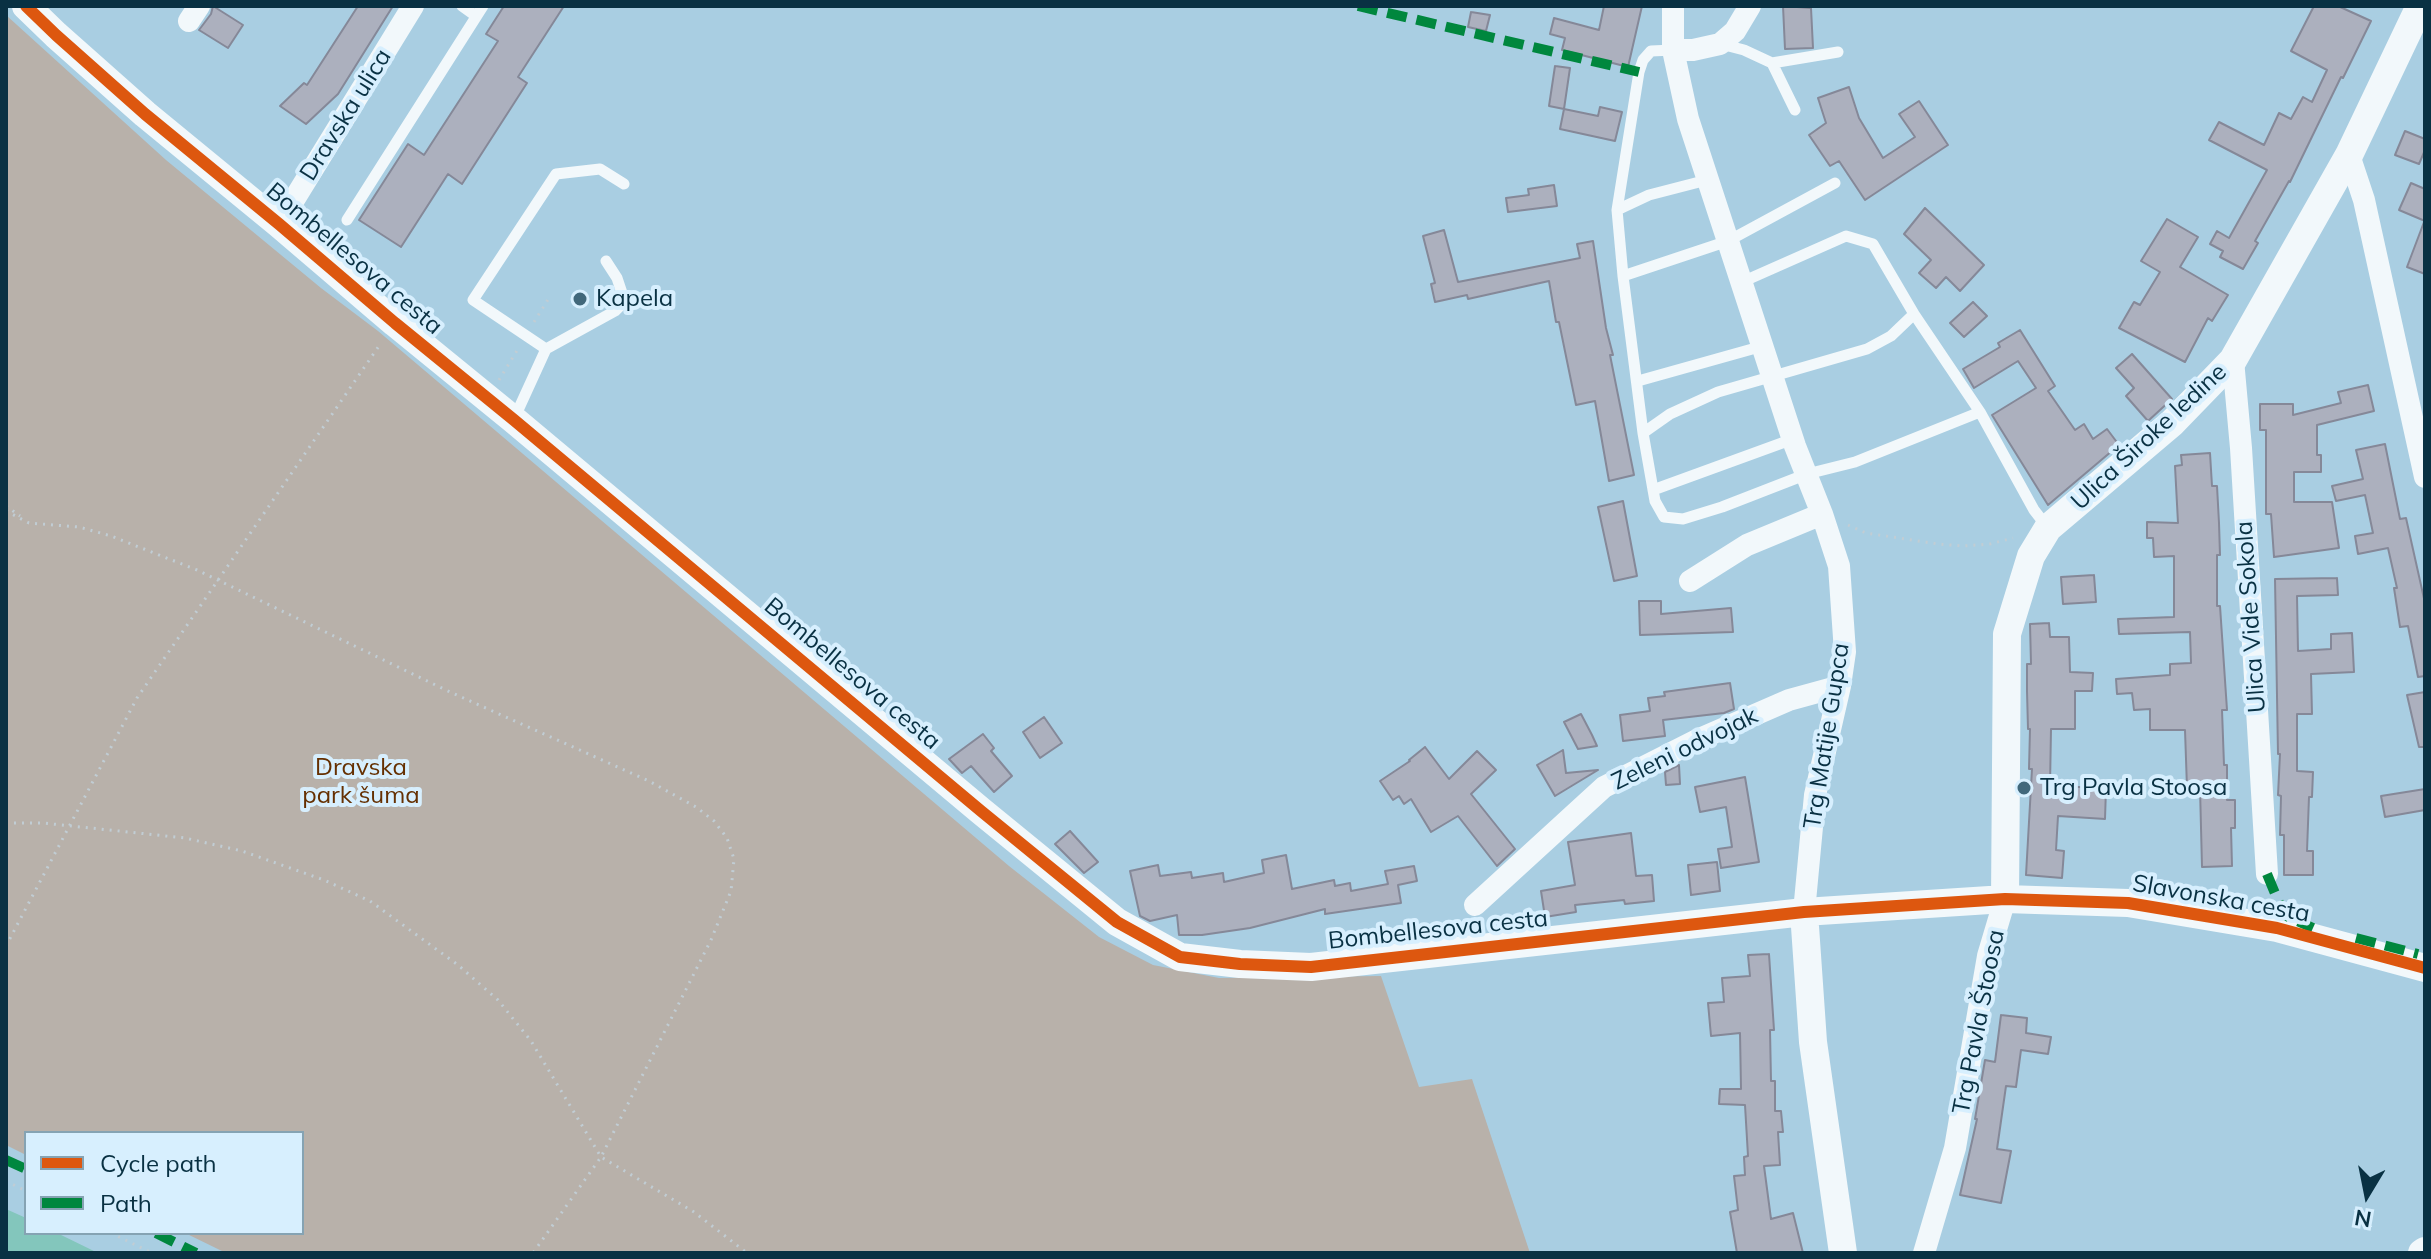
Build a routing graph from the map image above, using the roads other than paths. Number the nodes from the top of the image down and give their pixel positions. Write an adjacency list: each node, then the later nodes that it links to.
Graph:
1 (26, 6): 19 (street, Bombellesova cesta)
2 (413, 6): 19 (street, Dravska ulica)
3 (462, 6): 7 (lane)
4 (1673, 6): 9 (street, Trg Matije Gupca)
5 (1750, 6): 8 (street)
6 (2420, 6): 13 (street, Ulica Široke ledine)
7 (480, 11): 18 (lane)
8 (1720, 44): 9 (street); 11 (lane)
9 (1673, 50): 14 (street, Trg Matije Gupca); 17 (lane)
10 (1838, 52): 11 (lane)
11 (1772, 63): 12 (lane)
12 (1795, 110)
13 (2349, 155): 27 (street, Ulica Široke ledine); 35 (street)
14 (1707, 180): 17 (lane); 20 (street, Trg Matije Gupca)
15 (1835, 183): 20 (lane)
16 (624, 184): 26 (lane)
17 (1617, 210): 22 (lane)
18 (347, 220)
19 (279, 224): 31 (street, Bombellesova cesta)
20 (1728, 241): 22 (lane); 23 (street, Trg Matije Gupca)
21 (606, 261): 26 (lane)
22 (1623, 276): 29 (lane)
23 (1742, 282): 24 (lane); 25 (street, Trg Matije Gupca)
24 (1914, 314): 28 (lane); 30 (lane)
25 (1763, 346): 28 (street, Trg Matije Gupca); 29 (lane)
26 (546, 349): 31 (lane)
27 (2233, 360): 38 (street, Ulica Široke ledine); 41 (street, Ulica Vide Sokola)
28 (1773, 376): 32 (lane); 33 (street, Trg Matije Gupca)
29 (1638, 381): 32 (lane)
30 (1980, 412): 34 (lane); 38 (lane)
31 (514, 420): 44 (street, Bombellesova cesta)
32 (1643, 433): 36 (lane)
33 (1793, 439): 34 (street, Trg Matije Gupca); 36 (lane)
34 (1807, 474): 36 (lane); 37 (street, Trg Matije Gupca)
35 (2425, 477)
36 (1653, 490)
37 (1822, 514): 39 (street); 40 (street, Trg Matije Gupca)
38 (2048, 528): 42 (street, Ulica Široke ledine)
39 (1690, 581)
40 (1840, 686): 43 (street, Zeleni odvojak); 44 (street, Trg Matije Gupca)
41 (2267, 874)
42 (2005, 899): 44 (street, Trg Pavla Štoosa); 45 (street, Slavonska cesta); 47 (street, Trg Pavla Štoosa)
43 (1475, 905)
44 (1804, 912): 46 (street)
45 (2425, 968)
46 (1843, 1253)
47 (1924, 1253)

